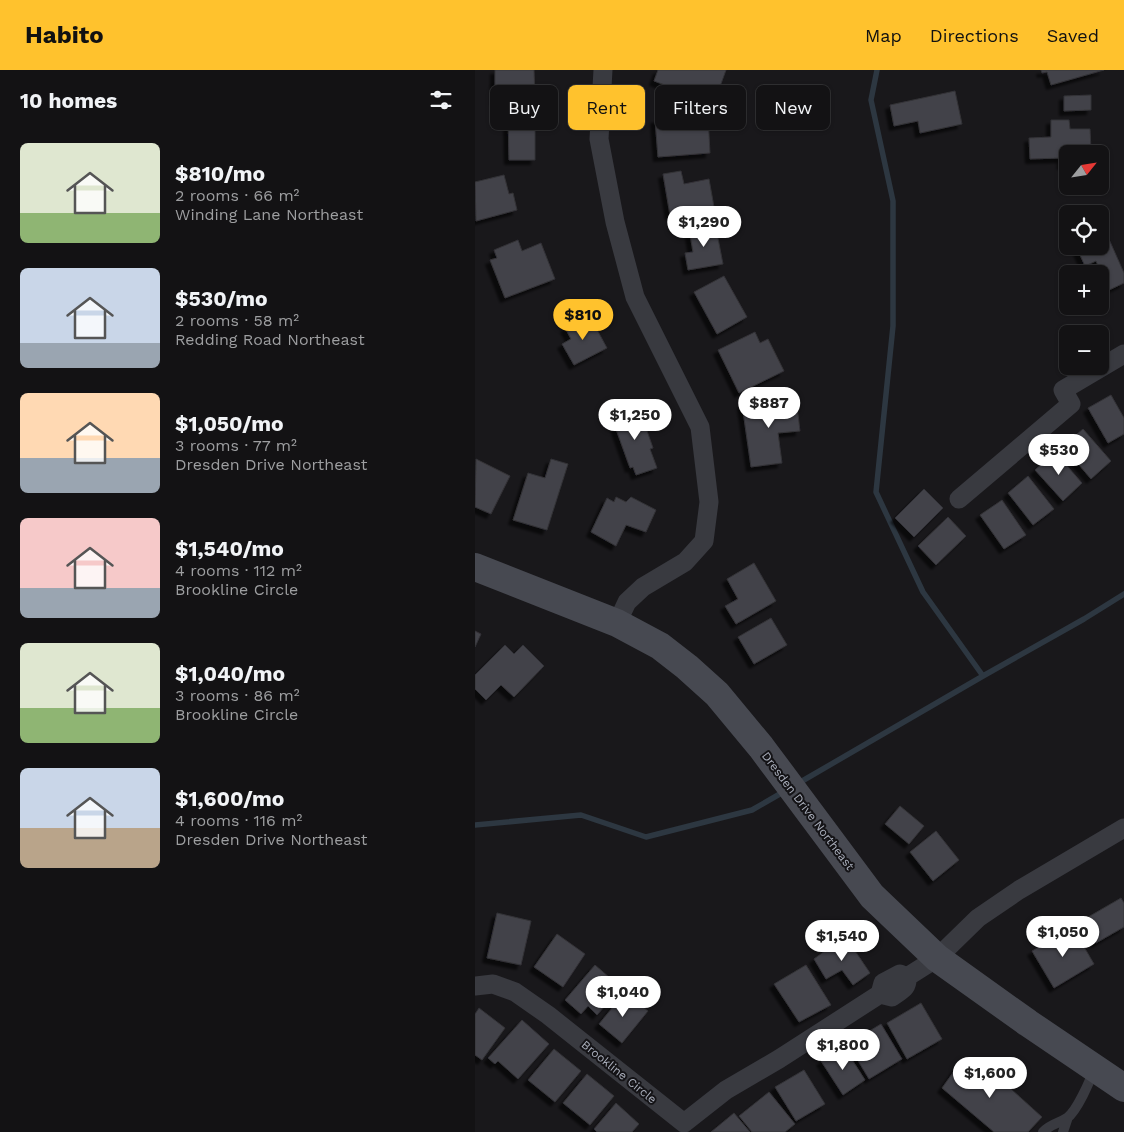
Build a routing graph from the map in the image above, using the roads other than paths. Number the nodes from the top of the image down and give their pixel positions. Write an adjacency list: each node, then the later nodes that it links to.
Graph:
1 (603, 70): 5 (street)
2 (1124, 354): 3 (street)
3 (959, 499)
4 (475, 567): 5 (street, Dresden Drive Northeast)
5 (617, 623): 7 (street, Dresden Drive Northeast)
6 (1124, 828): 7 (street)
7 (937, 958): 9 (street, Dresden Drive Northeast); 12 (street, Brookline Circle)
8 (475, 986): 12 (street, Brookline Circle)
9 (1094, 1068): 10 (street, Dresden Drive Northeast); 11 (lane)
10 (1124, 1088)
11 (1069, 1117): 13 (lane); 14 (lane)
12 (679, 1128)
13 (1043, 1132)
14 (1063, 1132)

